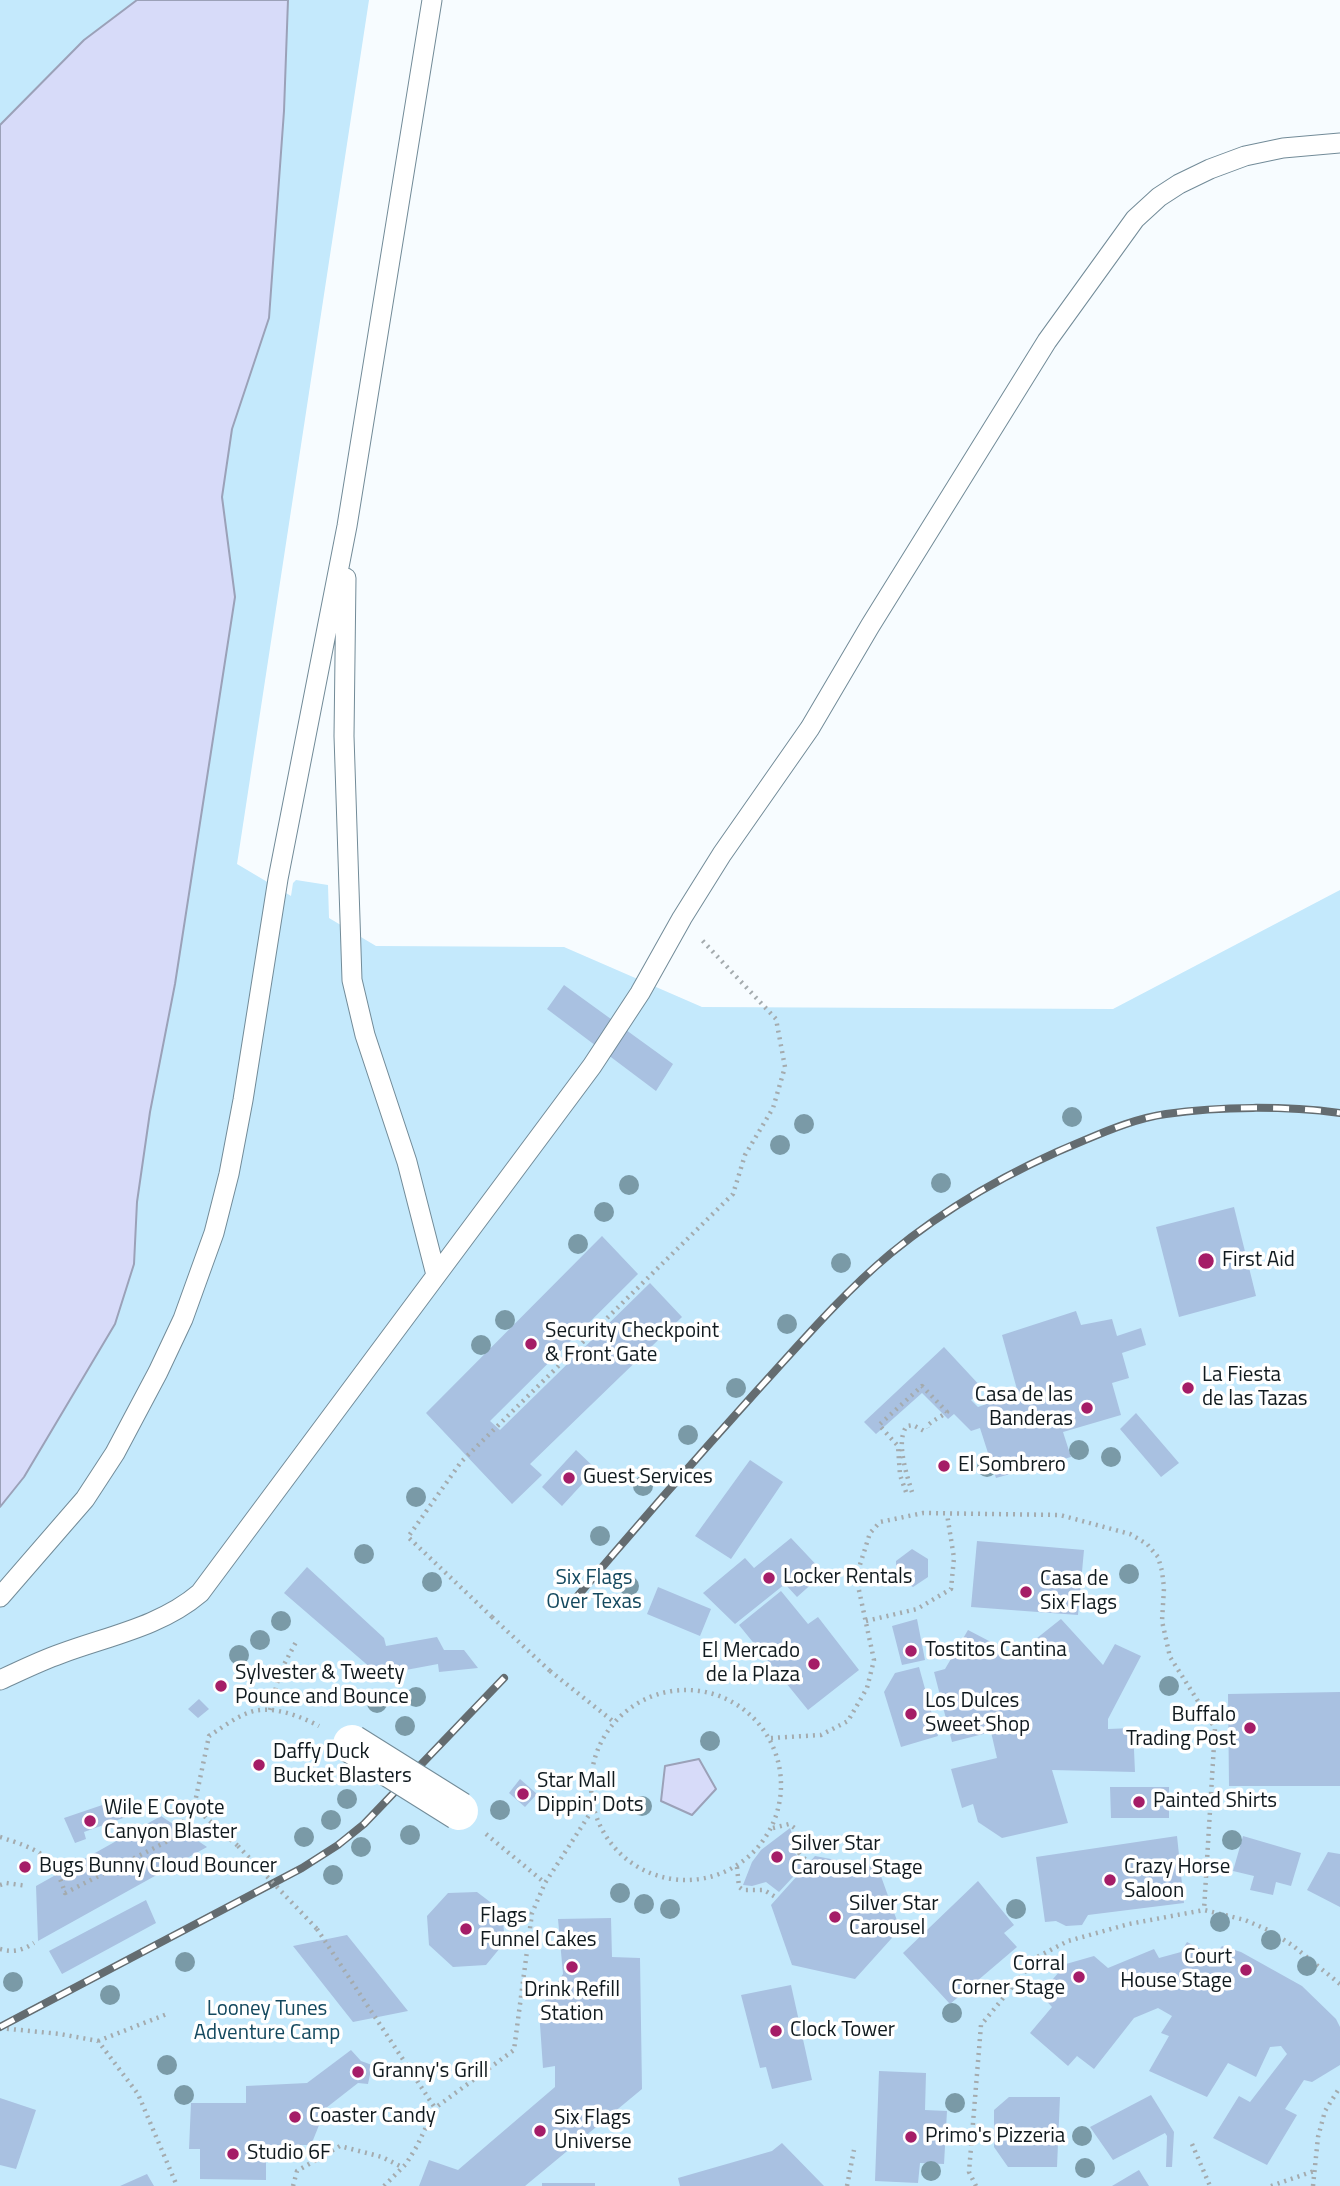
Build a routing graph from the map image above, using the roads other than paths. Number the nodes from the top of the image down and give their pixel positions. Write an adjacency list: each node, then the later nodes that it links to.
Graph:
1 (432, 0): 3 (lane)
2 (1340, 144): 4 (lane)
3 (346, 526): 4 (lane); 5 (lane)
4 (436, 1275): 6 (lane)
5 (0, 1597)
6 (0, 1680)
7 (352, 1745): 8 (street, bridge)
8 (459, 1811)

